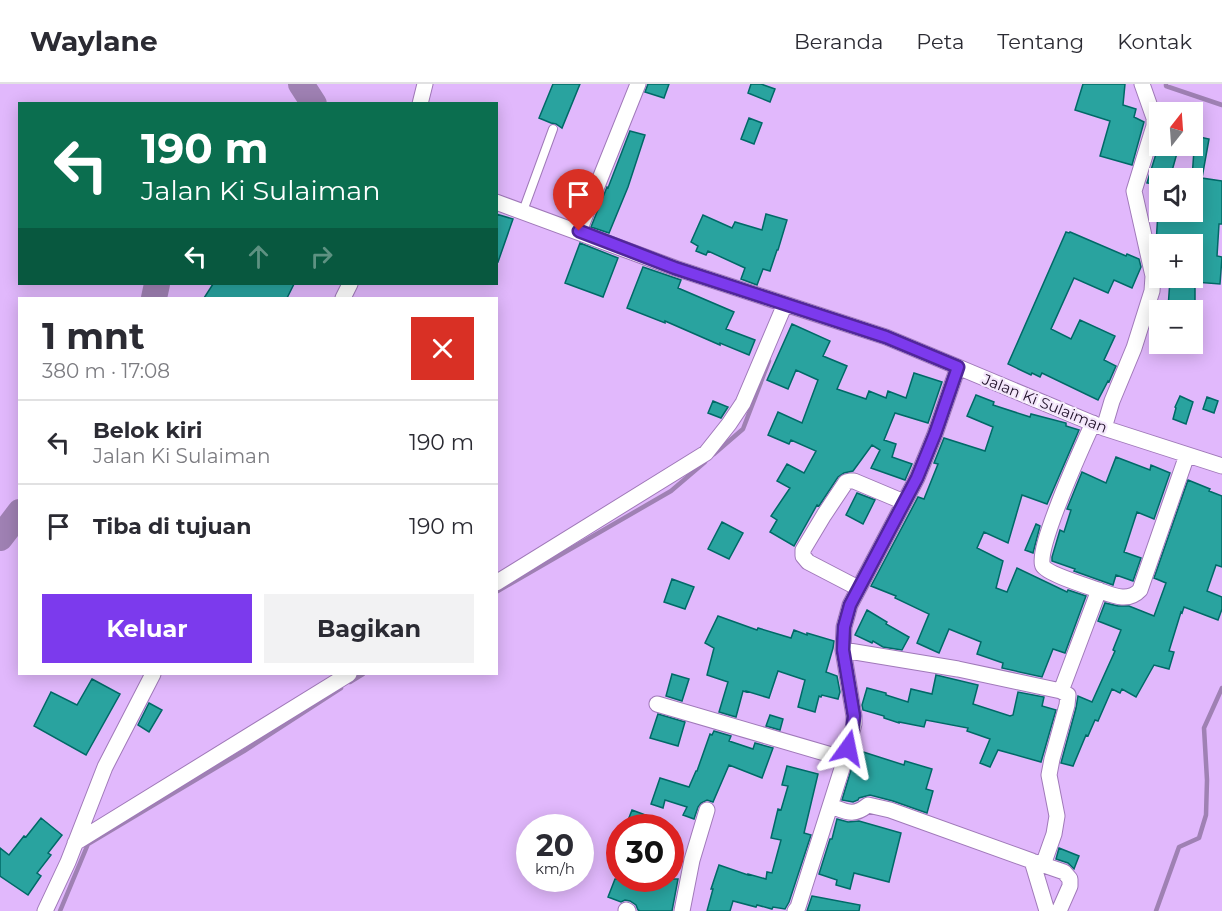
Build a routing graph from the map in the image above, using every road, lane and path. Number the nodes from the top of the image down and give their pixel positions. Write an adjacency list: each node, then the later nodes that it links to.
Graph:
1 (425, 84): 4 (street)
2 (638, 84): 8 (street)
3 (1142, 84): 11 (street)
4 (420, 102)
5 (553, 129): 7 (lane)
6 (498, 203): 7 (street, Jalan Ki Sulaiman)
7 (523, 211): 8 (street, Jalan Ki Sulaiman)
8 (579, 231): 9 (street, Jalan Ki Sulaiman)
9 (785, 304): 10 (street, Jalan Ki Sulaiman); 15 (street)
10 (958, 367): 11 (street, Jalan Ki Sulaiman); 14 (street)
11 (1098, 426): 12 (street, Jalan Ki Sulaiman); 17 (street)
12 (1186, 455): 13 (street, Jalan Ki Sulaiman); 17 (street)
13 (1222, 466)
14 (904, 502): 16 (street); 16 (street)
15 (498, 582)
16 (858, 588): 18 (street)
17 (1098, 590): 21 (street)
18 (843, 650): 21 (street); 23 (street)
19 (152, 675): 26 (street)
20 (347, 675): 26 (street)
21 (1061, 691): 27 (street)
22 (657, 704): 23 (street)
23 (845, 759): 24 (street)
24 (831, 806): 27 (street); 30 (street)
25 (707, 810): 29 (street)
26 (75, 843): 28 (street)
27 (1038, 863): 31 (street); 32 (street)
28 (45, 911)
29 (682, 911)
30 (795, 911)
31 (1047, 911)
32 (1059, 911)

